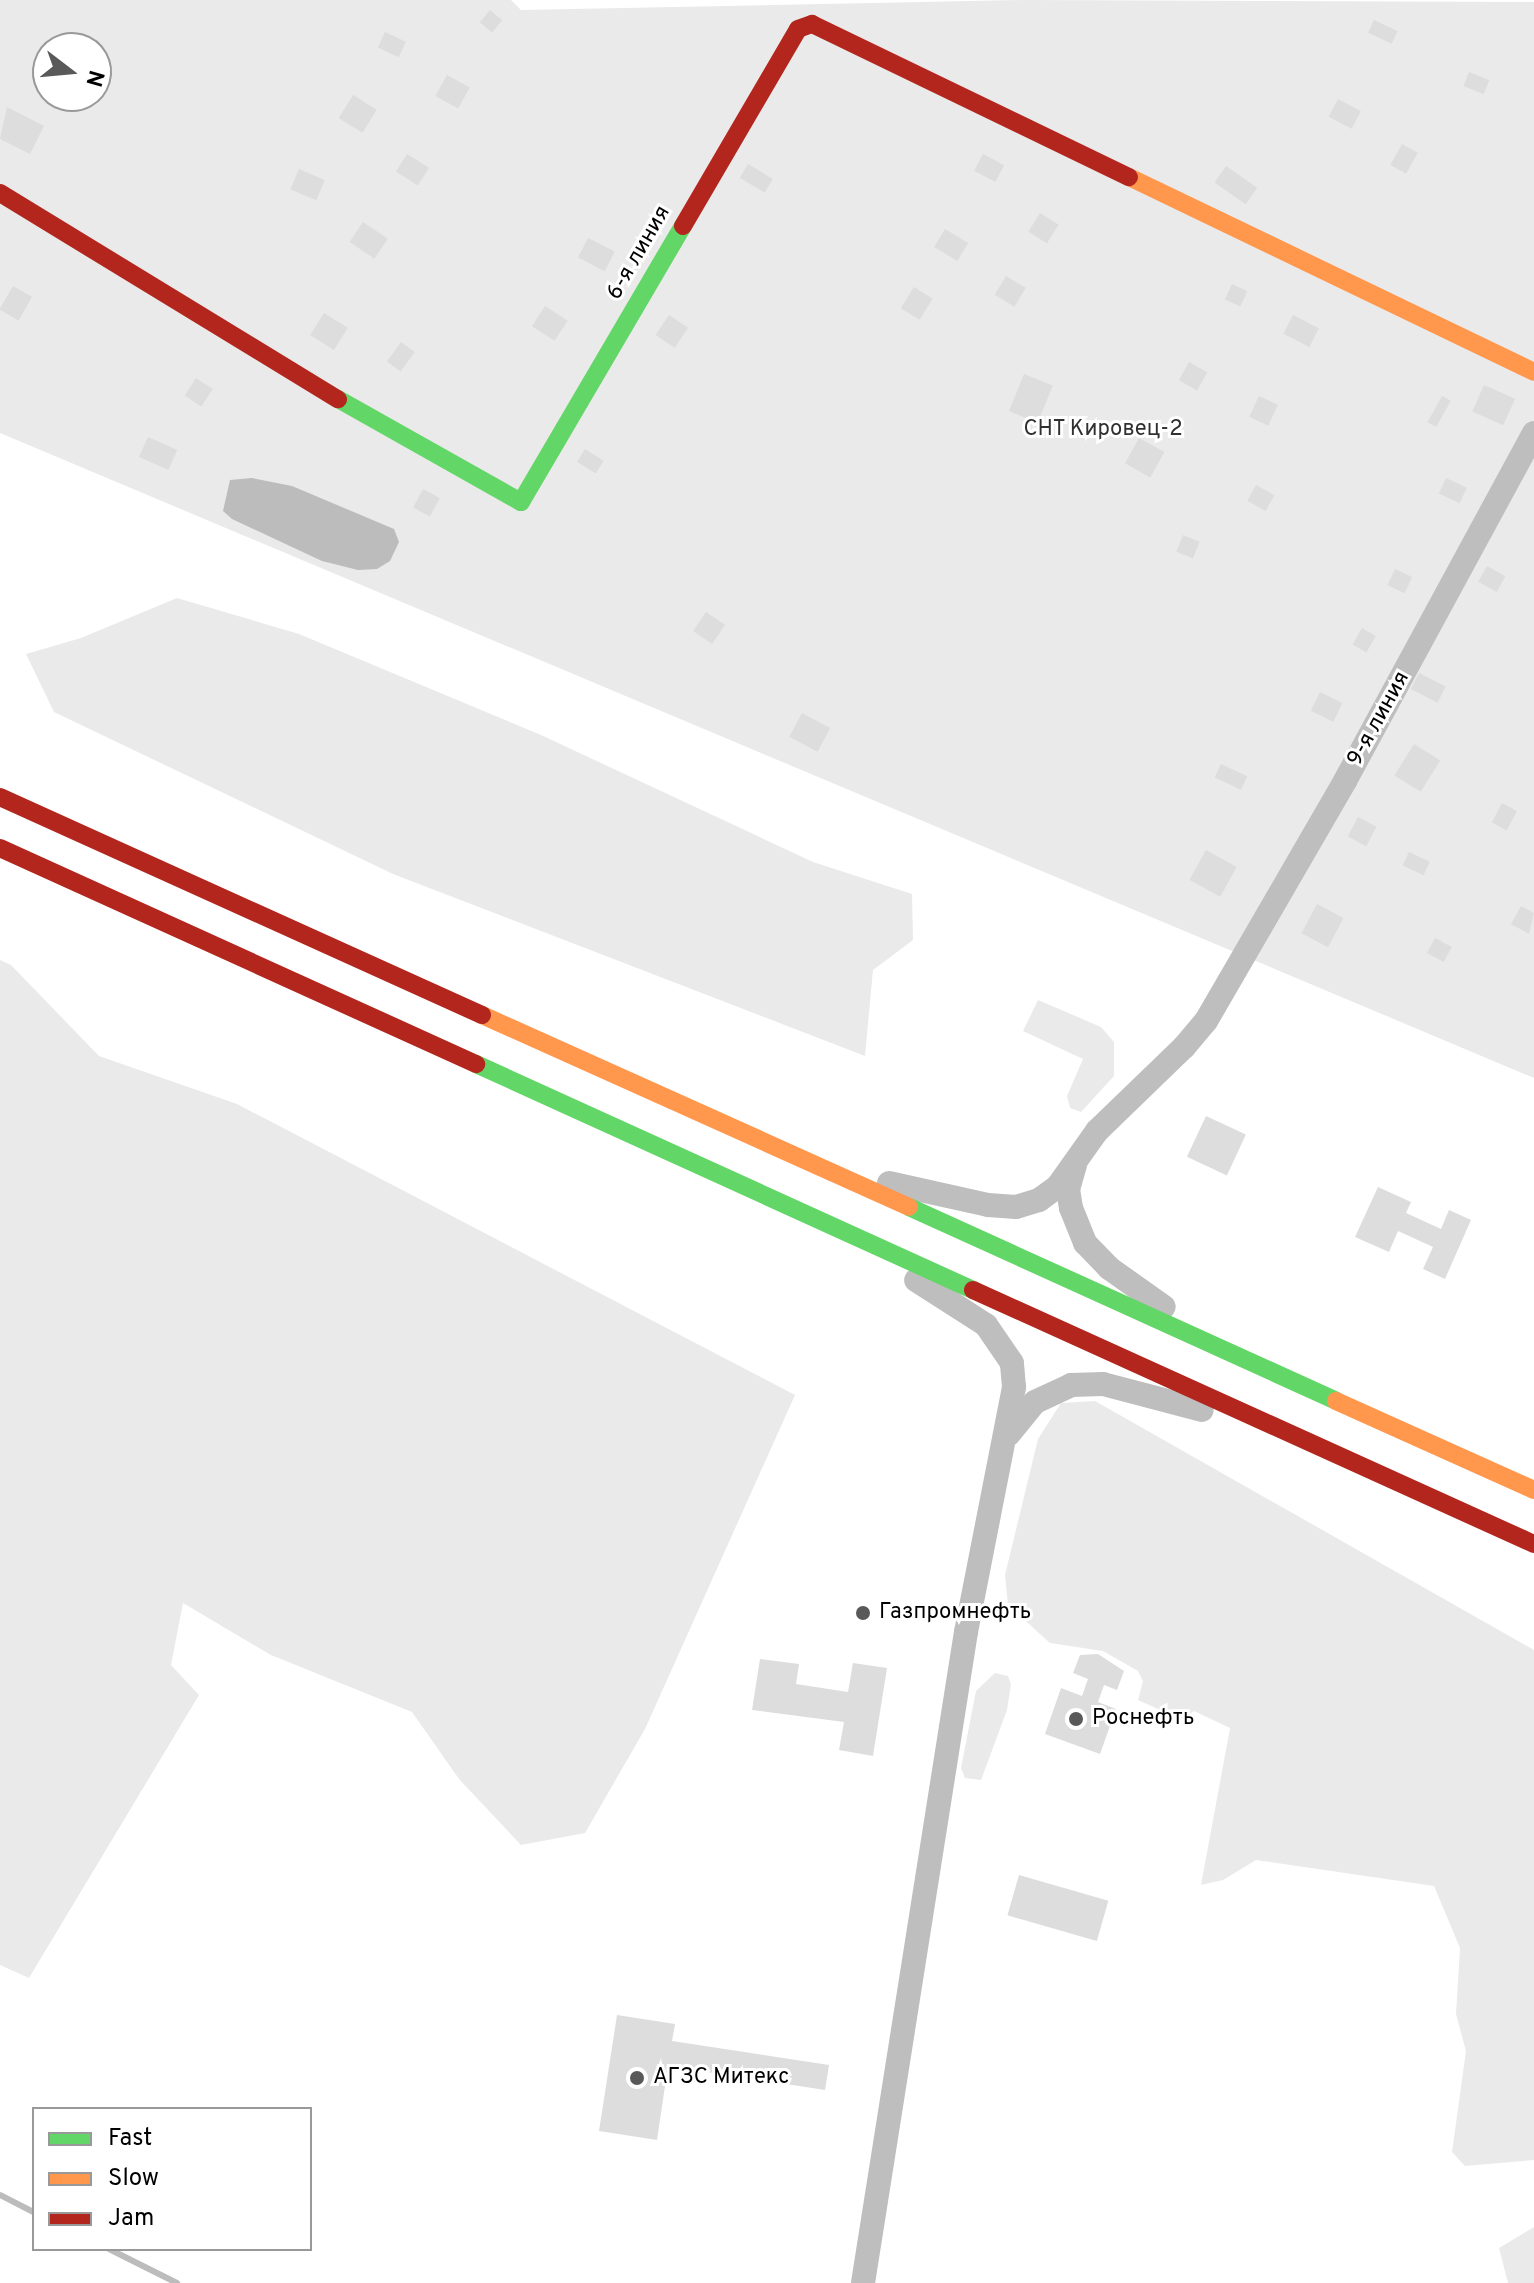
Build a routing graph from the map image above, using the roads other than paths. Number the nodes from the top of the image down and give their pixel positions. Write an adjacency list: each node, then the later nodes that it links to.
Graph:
1 (0, 193): 2 (main road, 6-я линия)
2 (1534, 372)
3 (1534, 433): 6 (street, 9-я линия)
4 (0, 797): 7 (main road)
5 (0, 848): 8 (main road)
6 (1078, 1155): 7 (street, 9-я линия); 9 (street)
7 (827, 1170): 9 (main road)
8 (845, 1231): 10 (main road); 11 (street)
9 (1224, 1349): 12 (main road)
10 (1272, 1428): 11 (street); 13 (main road)
11 (1007, 1435): 14 (street)
12 (1534, 1490)
13 (1534, 1544)
14 (863, 2283)

